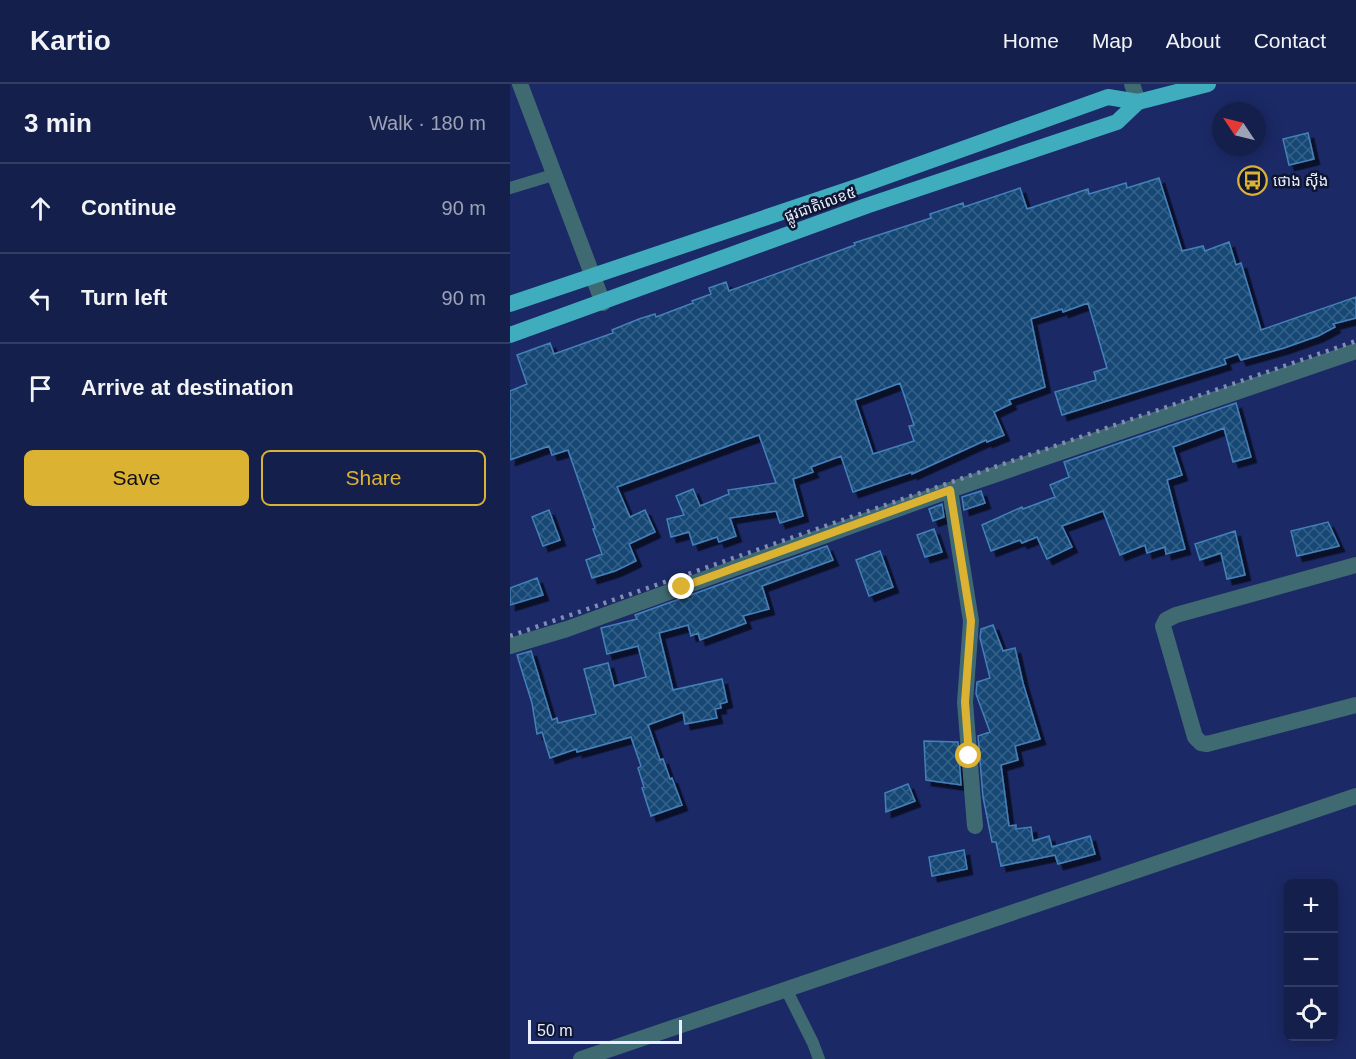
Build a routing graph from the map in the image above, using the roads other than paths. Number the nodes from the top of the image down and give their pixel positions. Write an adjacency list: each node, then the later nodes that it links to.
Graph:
1 (519, 84): 4 (street); 6 (street)
2 (1132, 84): 5 (street)
3 (1208, 84): 5 (highway, ផ្លូវជាតិលេខ៥)
4 (510, 87)
5 (1138, 102): 8 (highway, ផ្លូវជាតិលេខ៥); 9 (highway, ផ្លូវជាតិលេខ៥)
6 (553, 175): 7 (lane); 8 (street)
7 (510, 188)
8 (593, 276): 9 (street); 10 (highway, ផ្លូវជាតិលេខ៥)
9 (603, 303): 11 (highway, ផ្លូវជាតិលេខ៥)
10 (510, 304)
11 (510, 335)
12 (1356, 351): 13 (street)
13 (950, 490): 15 (street); 18 (street)
14 (1356, 565): 16 (street)
15 (510, 646)
16 (1356, 705)
17 (1356, 795): 19 (street)
18 (975, 826)
19 (786, 989): 20 (street); 21 (lane)
20 (581, 1059)
21 (819, 1059)

